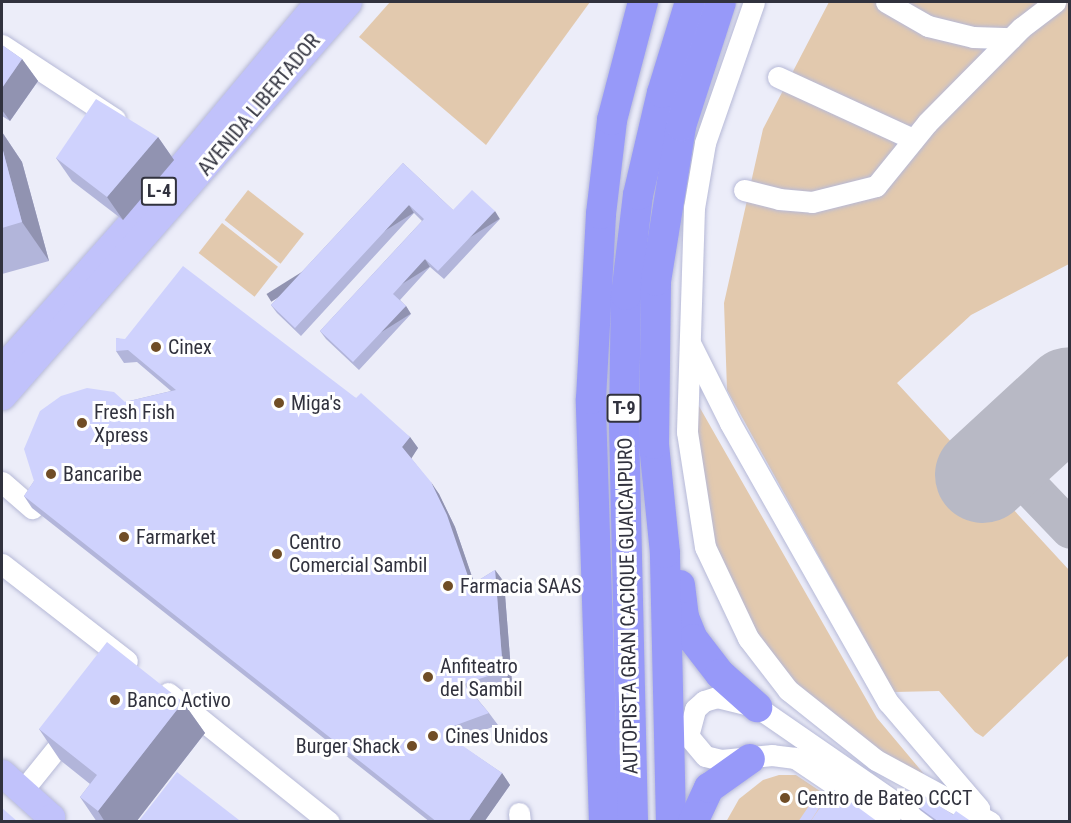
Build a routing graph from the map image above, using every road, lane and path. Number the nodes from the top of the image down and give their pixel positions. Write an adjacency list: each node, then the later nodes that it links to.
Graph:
1 (348, 2): 8 (main road, AVENIDA LIBERTADOR / L-4)
2 (643, 2): 22 (highway, AUTOPISTA GRAN CACIQUE GUAICAIPURO / T-9)
3 (690, 2): 37 (highway, AUTOPISTA GRAN CACIQUE GUAICAIPURO / T-9)
4 (721, 2): 20 (highway)
5 (754, 2): 15 (street)
6 (886, 2): 9 (street)
7 (1054, 2): 9 (street)
8 (314, 9): 16 (main road, AVENIDA LIBERTADOR / L-4); 17 (main road, AVENIDA LIBERTADOR / L-4)
9 (1011, 38): 13 (street)
10 (2, 45): 12 (street)
11 (777, 77): 13 (street)
12 (129, 128)
13 (913, 139): 14 (street)
14 (744, 190)
15 (690, 342): 31 (street); 43 (street)
16 (2, 369)
17 (2, 396)
18 (2, 482): 19 (street)
19 (32, 508)
20 (659, 511): 25 (highway); 38 (highway); 39 (highway)
21 (2, 564): 23 (street)
22 (595, 571): 35 (highway); 36 (highway, AUTOPISTA GRAN CACIQUE GUAICAIPURO / T-9)
23 (126, 661): 24 (street); 34 (street)
24 (112, 679)
25 (757, 708): 27 (street); 41 (street)
26 (82, 716): 30 (street)
27 (750, 759): 29 (street); 40 (highway)
28 (2, 772): 30 (main road)
29 (839, 787): 32 (street); 32 (street)
30 (23, 790): 33 (main road)
31 (960, 804): 42 (street); 43 (street)
32 (883, 817)
33 (52, 820)
34 (330, 822)
35 (584, 822)
36 (604, 822)
37 (633, 822)
38 (652, 822)
39 (671, 822)
40 (693, 822)
41 (924, 822)
42 (947, 822)
43 (991, 822)

